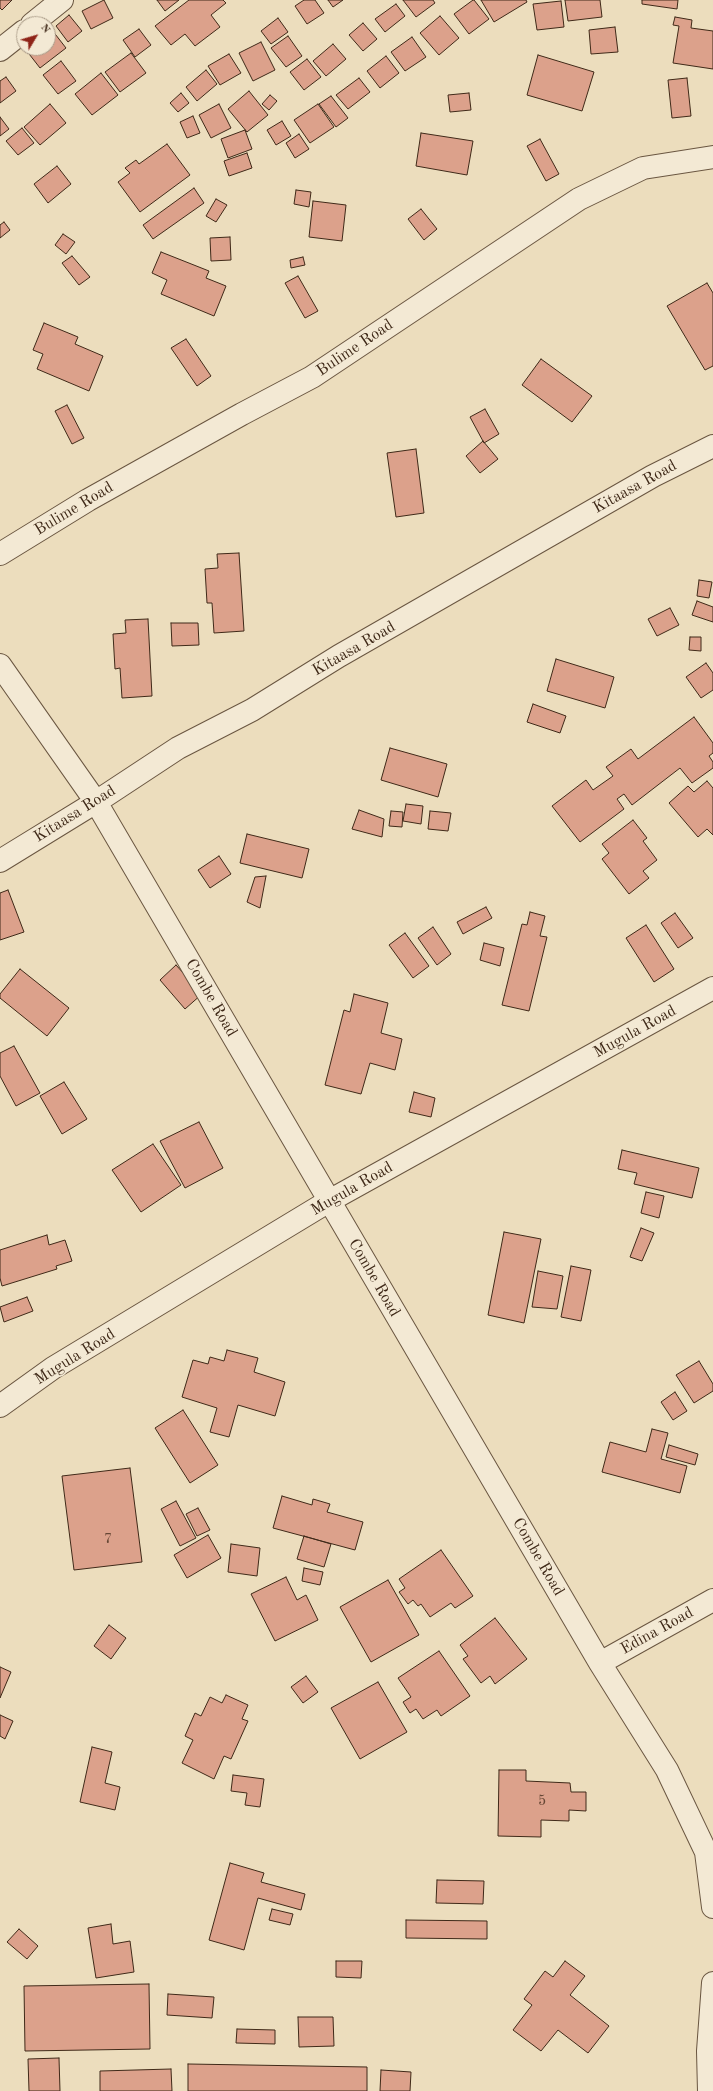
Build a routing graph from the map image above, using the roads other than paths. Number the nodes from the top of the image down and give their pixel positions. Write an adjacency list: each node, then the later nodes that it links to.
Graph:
1 (62, 0): 2 (street)
2 (42, 16)
3 (16, 37): 4 (street)
4 (0, 50)
5 (713, 157): 7 (street, Bulime Road)
6 (713, 446): 9 (street, Kitaasa Road)
7 (0, 554)
8 (0, 665): 9 (street, Combe Road)
9 (96, 802): 10 (street, Kitaasa Road); 12 (street, Combe Road)
10 (0, 861)
11 (713, 988): 12 (street, Mugula Road)
12 (329, 1201): 13 (street, Mugula Road); 15 (street, Combe Road)
13 (0, 1406)
14 (713, 1600): 15 (street, Edina Road)
15 (600, 1663): 16 (street, Combe Road)
16 (713, 1907)
17 (713, 1983): 18 (street)
18 (709, 2091)

